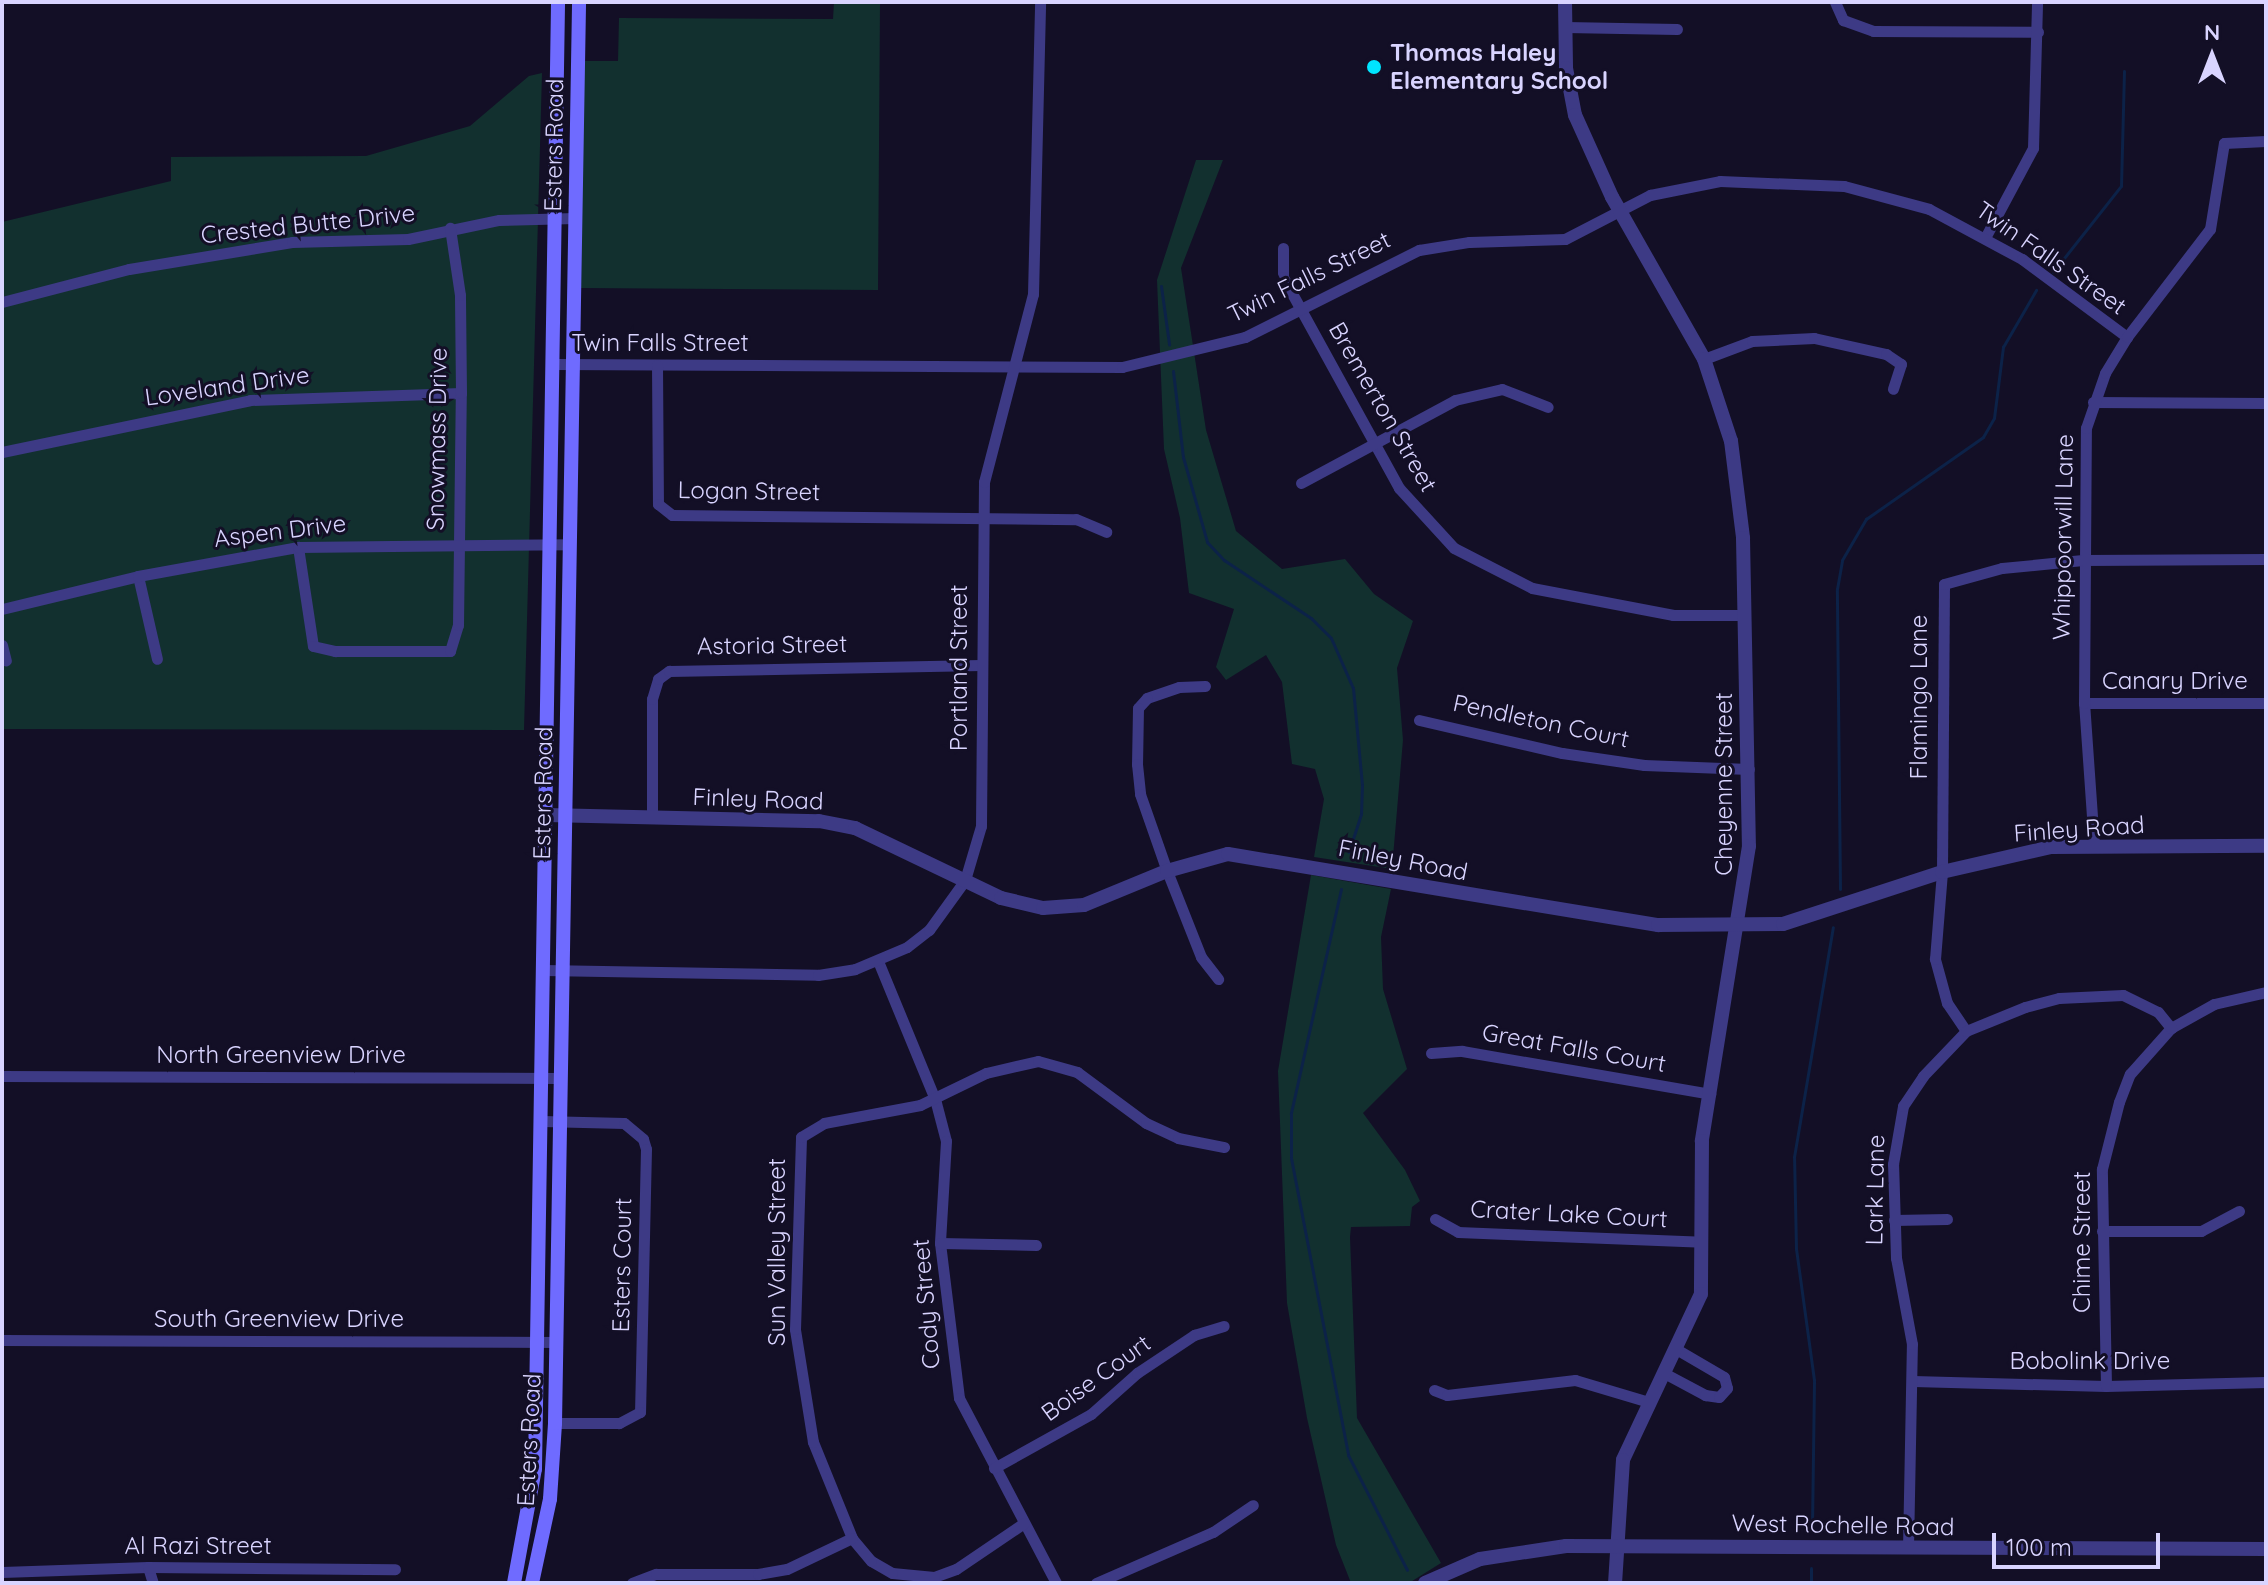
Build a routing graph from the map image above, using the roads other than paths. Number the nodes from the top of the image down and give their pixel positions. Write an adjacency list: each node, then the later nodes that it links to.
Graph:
1 (558, 2): 13 (main road, Esters Road)
2 (579, 2): 12 (main road, Esters Road)
3 (1040, 2): 24 (street, Portland Street)
4 (1565, 2): 7 (street, Cheyenne Street)
5 (1835, 2): 9 (street)
6 (2037, 2): 9 (street)
7 (1565, 27): 8 (street); 11 (street, Cheyenne Street)
8 (1677, 29)
9 (2038, 32): 15 (street)
10 (2266, 141): 19 (street, Whippoorwill Lane)
11 (1620, 211): 15 (street, Twin Falls Street); 18 (street, Twin Falls Street); 20 (street, Cheyenne Street)
12 (575, 218): 13 (street, Crested Butte Drive); 22 (main road, Esters Road)
13 (556, 219): 14 (street, Crested Butte Drive); 21 (main road, Esters Road)
14 (450, 228): 17 (street, Crested Butte Drive); 26 (street, Snowmass Drive)
15 (1986, 236): 19 (street, Twin Falls Street)
16 (1283, 248): 18 (street, Bremerton Street)
17 (2, 302)
18 (1301, 308): 24 (street, Twin Falls Street); 30 (street, Bremerton Street)
19 (2127, 337): 27 (street, Whippoorwill Lane)
20 (1704, 359): 25 (street); 43 (street, Cheyenne Street)
21 (553, 364): 22 (street, Twin Falls Street); 36 (main road, Esters Road)
22 (571, 364): 23 (street, Twin Falls Street); 37 (main road, Esters Road)
23 (657, 365): 24 (street, Twin Falls Street); 33 (street, Logan Street)
24 (1015, 367): 33 (street, Portland Street)
25 (1893, 389)
26 (461, 393): 31 (street, Loveland Drive); 35 (street, Snowmass Drive)
27 (2093, 402): 28 (street); 40 (street, Whippoorwill Lane)
28 (2266, 403)
29 (1548, 407): 30 (street)
30 (1375, 441): 32 (street); 43 (street, Bremerton Street)
31 (2, 452)
32 (1301, 483)
33 (982, 515): 34 (street); 47 (street, Portland Street)
34 (1106, 532)
35 (457, 543): 36 (street, Aspen Drive); 38 (street, Aspen Drive); 38 (street, Snowmass Drive)
36 (549, 544): 37 (street, Aspen Drive); 53 (main road, Esters Road)
37 (570, 544): 54 (main road, Esters Road)
38 (298, 547): 41 (street, Aspen Drive)
39 (2266, 559): 40 (street, Flamingo Lane)
40 (2083, 560): 49 (street, Whippoorwill Lane); 59 (street, Flamingo Lane)
41 (138, 576): 42 (street, Aspen Drive); 45 (street)
42 (2, 609)
43 (1745, 615): 52 (street, Cheyenne Street)
44 (2, 645): 46 (street)
45 (157, 659)
46 (6, 661)
47 (981, 665): 55 (street, Astoria Street); 60 (street, Portland Street)
48 (1205, 686): 58 (street)
49 (2084, 703): 50 (street, Canary Drive); 56 (street, Whippoorwill Lane)
50 (2266, 703)
51 (1419, 720): 52 (street, Pendleton Court)
52 (1749, 769): 61 (street, Cheyenne Street)
53 (547, 815): 54 (street, Finley Road); 63 (main road, Esters Road)
54 (565, 815): 55 (street, Finley Road); 64 (main road, Esters Road)
55 (652, 817): 60 (street, Finley Road)
56 (2094, 845): 57 (street, Finley Road); 59 (street, Finley Road)
57 (2266, 846)
58 (1167, 871): 60 (street, Finley Road); 61 (street, Finley Road); 65 (street)
59 (1942, 872): 61 (street, Finley Road); 68 (street, Flamingo Lane)
60 (965, 880): 62 (street, Portland Street)
61 (1740, 927): 73 (street, Cheyenne Street)
62 (878, 961): 64 (street, Portland Street); 74 (street, Cody Street)
63 (544, 970): 64 (street, Portland Street); 71 (main road, Esters Road)
64 (562, 970): 72 (main road, Esters Road)
65 (1218, 979)
66 (2266, 992): 67 (street, Chime Street)
67 (2171, 1028): 68 (street, Lark Lane); 82 (street, Chime Street)
68 (1966, 1031): 81 (street, Lark Lane)
69 (1431, 1053): 73 (street, Great Falls Court)
70 (2, 1076): 71 (street, North Greenview Drive)
71 (543, 1078): 72 (street, North Greenview Drive); 76 (main road, Esters Road)
72 (560, 1078): 75 (main road, Esters Road)
73 (1710, 1094): 83 (street, Cheyenne Street)
74 (935, 1099): 77 (street); 84 (street, Cody Street); 101 (street, Sun Valley Street)
75 (559, 1120): 76 (street, Esters Court); 89 (main road, Esters Road); 97 (street, Esters Court)
76 (542, 1121): 88 (main road, Esters Road)
77 (1224, 1147)
78 (2239, 1211): 82 (street)
79 (1435, 1219): 83 (street, Crater Lake Court)
80 (1947, 1219): 81 (street)
81 (1894, 1220): 92 (street, Lark Lane)
82 (2102, 1231): 94 (street, Chime Street)
83 (1702, 1242): 90 (street, Cheyenne Street)
84 (940, 1243): 85 (street); 98 (street, Cody Street)
85 (1036, 1245)
86 (1224, 1326): 98 (street, Boise Court)
87 (2, 1340): 88 (street, South Greenview Drive)
88 (537, 1342): 89 (street, South Greenview Drive); 109 (main road, Esters Road)
89 (556, 1342): 97 (main road, Esters Road)
90 (1676, 1349): 91 (street, Cheyenne Street); 91 (street)
91 (1664, 1373): 96 (street, Cheyenne Street)
92 (1913, 1381): 94 (street, Bobolink Drive); 103 (street, Lark Lane)
93 (2266, 1382): 94 (street, Bobolink Drive)
94 (2106, 1386)
95 (1434, 1390): 96 (street)
96 (1649, 1402): 102 (street, Cheyenne Street)
97 (555, 1423): 110 (main road, Esters Road)
98 (994, 1468): 100 (street, Cody Street)
99 (1253, 1505): 113 (street)
100 (1024, 1523): 101 (street, Sun Valley Street); 112 (street, Cody Street)
101 (852, 1538): 111 (street)
102 (1615, 1545): 103 (street, West Rochelle Road); 114 (street, West Rochelle Road); 115 (street, Cheyenne Street)
103 (1908, 1548): 104 (street, West Rochelle Road)
104 (2266, 1549)
105 (148, 1567): 106 (street, Al Razi Street); 107 (street, Al Razi Street); 108 (street)
106 (395, 1569)
107 (2, 1572)
108 (153, 1583)
109 (514, 1583)
110 (532, 1583)
111 (632, 1583)
112 (1056, 1583)
113 (1096, 1583)
114 (1425, 1583)
115 (1615, 1583)

